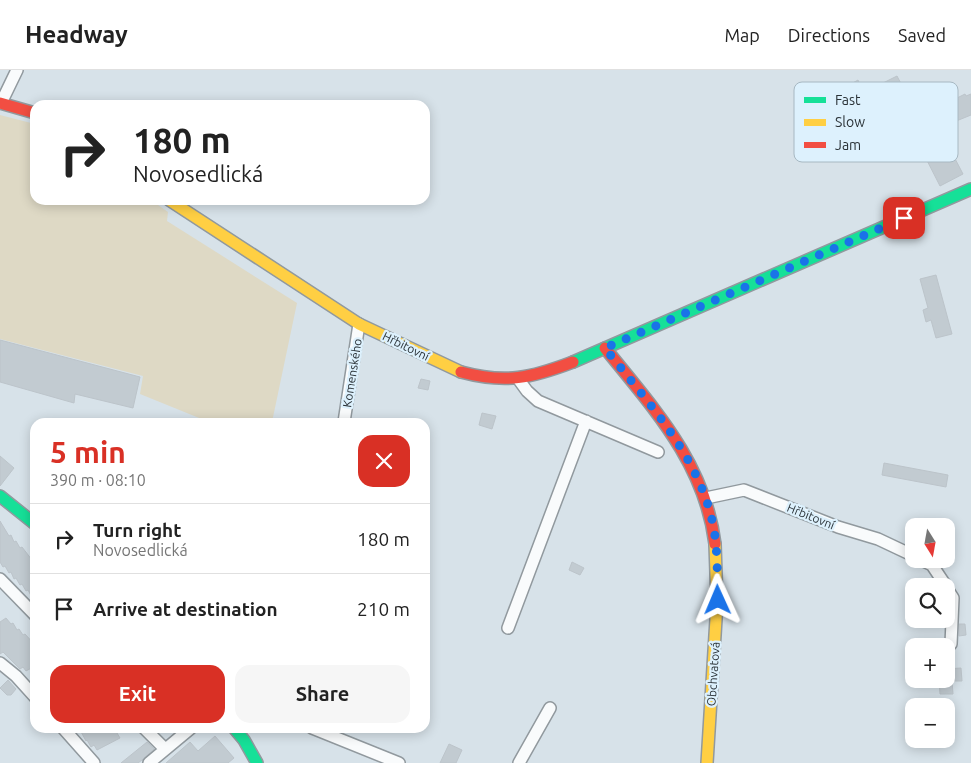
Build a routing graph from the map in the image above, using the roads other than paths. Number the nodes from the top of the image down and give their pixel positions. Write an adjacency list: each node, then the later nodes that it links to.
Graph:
1 (17, 70): 2 (street)
2 (0, 103): 3 (street)
3 (30, 112)
4 (971, 189): 7 (street, Hřbitovní)
5 (177, 205): 6 (street, Hřbitovní)
6 (359, 324): 8 (street, Hřbitovní); 9 (street, Komenského)
7 (605, 348): 8 (street, Hřbitovní); 13 (street, Obchvatová)
8 (519, 380): 10 (street)
9 (345, 418)
10 (586, 422): 11 (street); 18 (street)
11 (658, 452)
12 (0, 496): 14 (street)
13 (706, 498): 15 (street, Hřbitovní); 33 (street, Obchvatová)
14 (30, 520)
15 (905, 552)
16 (0, 579): 17 (street)
17 (30, 610)
18 (508, 628)
19 (0, 663): 20 (street)
20 (30, 691)
21 (550, 708): 32 (street)
22 (67, 733): 28 (street)
23 (149, 733): 27 (street)
24 (185, 733): 27 (street)
25 (238, 733): 30 (street)
26 (324, 733): 31 (street)
27 (165, 749): 29 (street)
28 (94, 763)
29 (149, 763)
30 (257, 763)
31 (399, 763)
32 (519, 763)
33 (707, 763)

